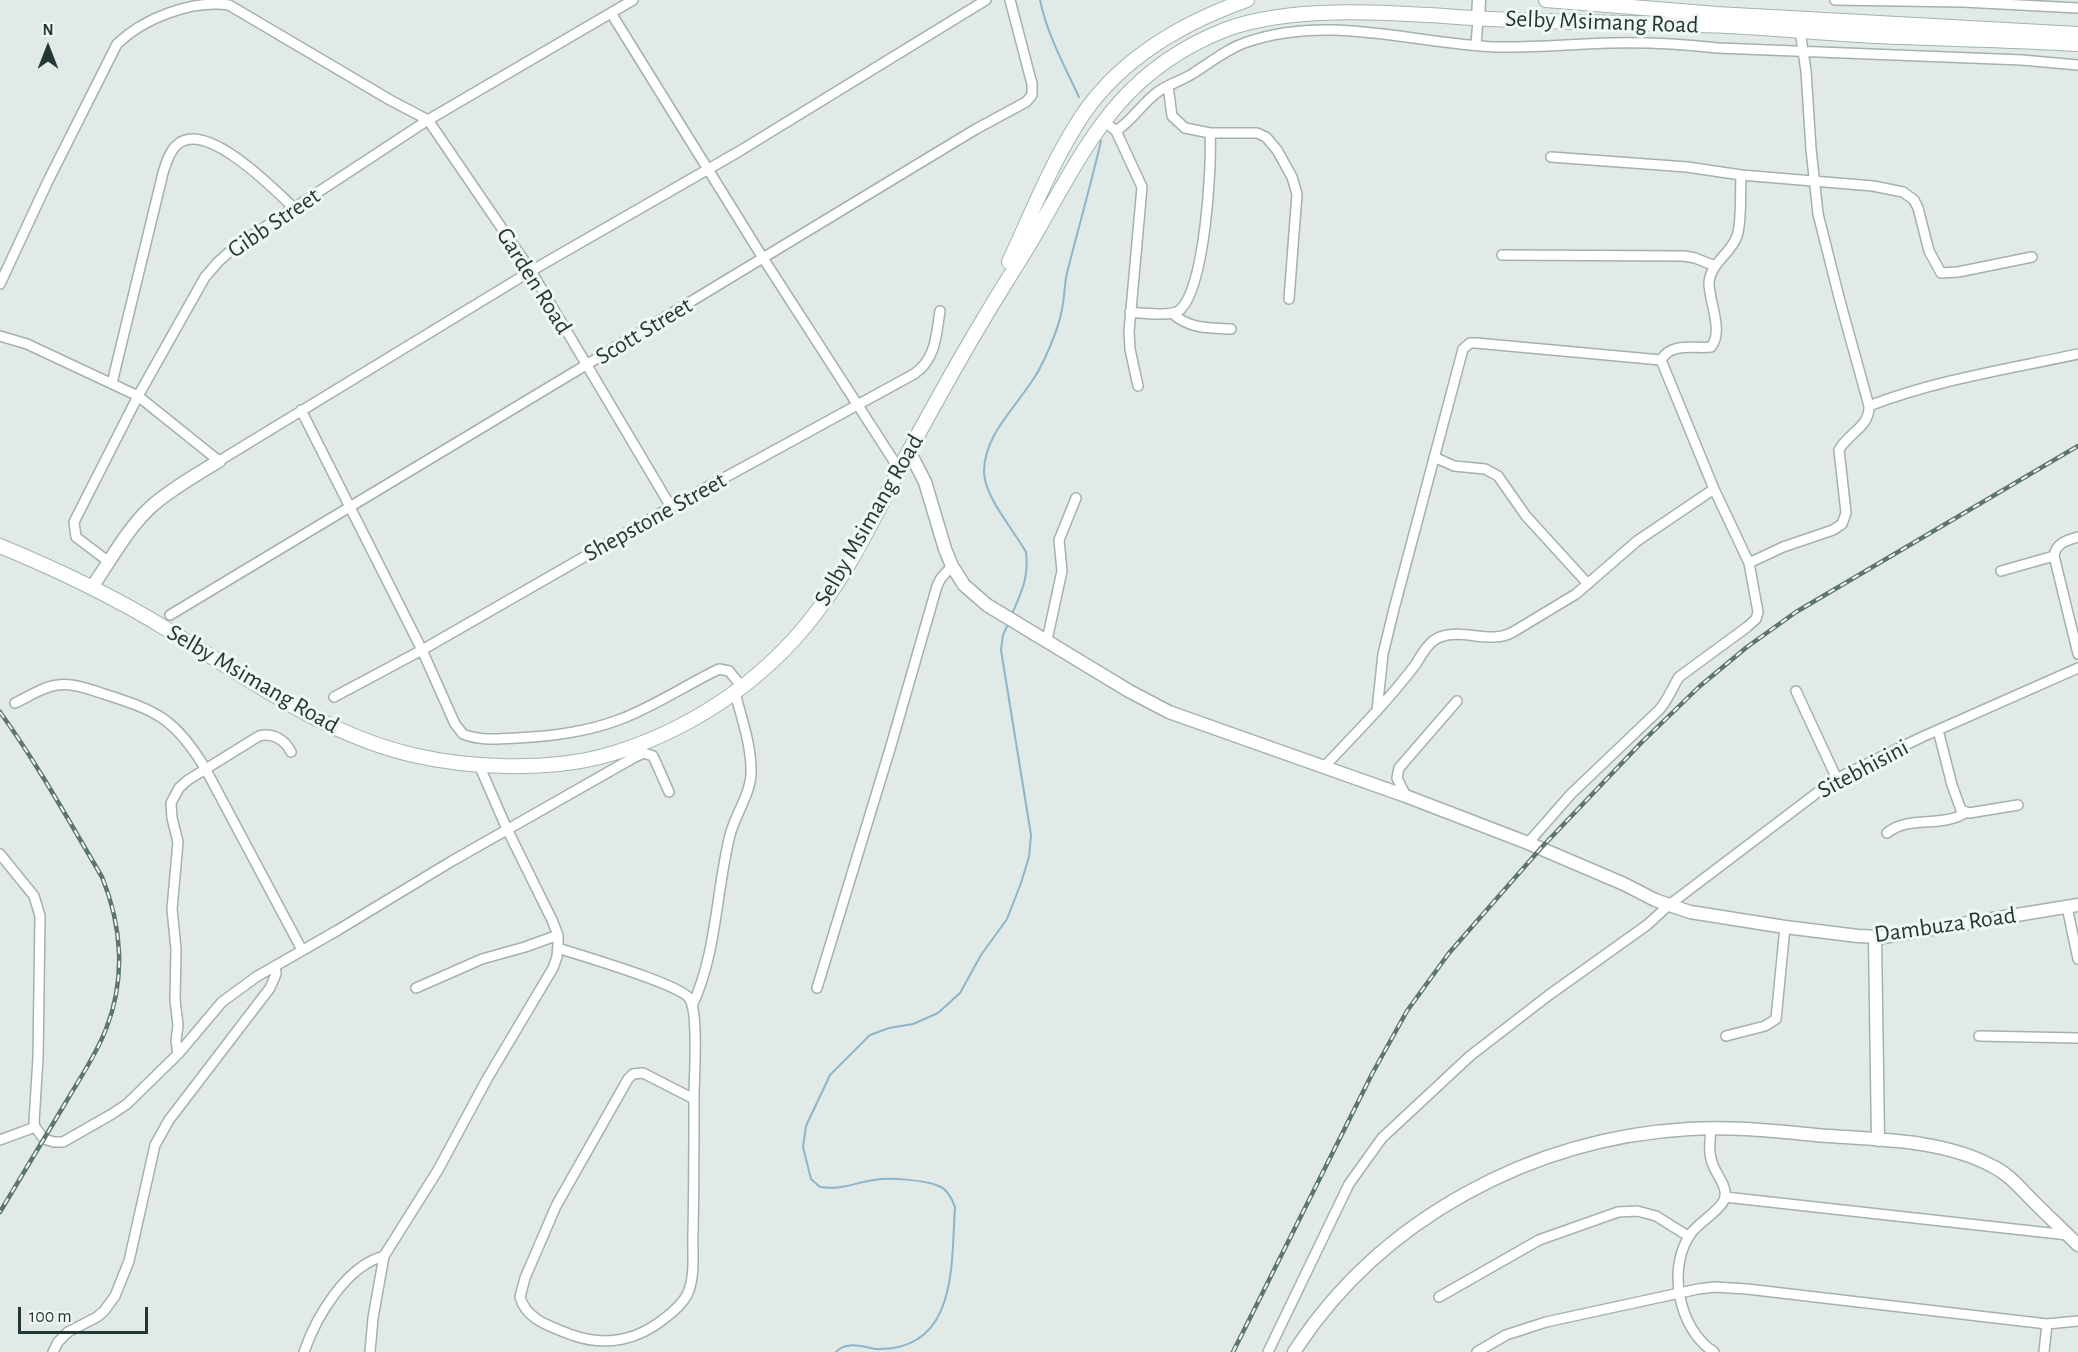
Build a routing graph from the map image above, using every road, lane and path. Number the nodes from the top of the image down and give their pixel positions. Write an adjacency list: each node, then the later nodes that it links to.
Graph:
1 (633, 0): 9 (street, Gibb Street)
2 (986, 0): 23 (street)
3 (1010, 0): 29 (street, Scott Street)
4 (1247, 0): 37 (main road, Selby Msimang Road)
5 (1479, 0): 10 (street)
6 (1546, 0): 12 (main road, Selby Msimang Road)
7 (1835, 0): 8 (street)
8 (2078, 8)
9 (611, 13): 18 (street, Gibb Street); 23 (street)
10 (1478, 19): 11 (main road, Selby Msimang Road); 14 (street); 19 (main road, Selby Msimang Road)
11 (1800, 31): 13 (main road, Selby Msimang Road); 15 (street)
12 (2078, 34)
13 (2078, 44)
14 (1476, 45): 15 (street); 17 (street)
15 (1804, 50): 16 (street); 25 (street)
16 (2078, 65)
17 (1168, 86): 20 (street); 21 (street)
18 (428, 120): 26 (street, Gibb Street); 31 (street, Garden Road); 32 (street)
19 (1103, 120): 20 (street); 37 (main road, Selby Msimang Road)
20 (1116, 131): 35 (street)
21 (1210, 133): 33 (street); 36 (street)
22 (1551, 157): 24 (street)
23 (709, 169): 29 (street); 31 (street)
24 (1741, 175): 25 (street); 30 (street)
25 (1814, 181): 28 (street); 47 (street)
26 (295, 209): 43 (street); 45 (street, Gibb Street)
27 (1502, 255): 30 (street)
28 (2032, 257)
29 (763, 258): 42 (street, Scott Street); 46 (street)
30 (1715, 266): 41 (street)
31 (531, 271): 42 (street, Garden Road); 48 (street)
32 (0, 285)
33 (1289, 299)
34 (940, 311): 46 (street, Shepstone Street)
35 (1130, 312): 36 (street); 44 (street)
36 (1173, 314): 38 (street)
37 (983, 319): 49 (main road, Selby Msimang Road)
38 (1231, 329)
39 (0, 336): 43 (street)
40 (2078, 354): 47 (street)
41 (1661, 360): 50 (street); 53 (street)
42 (586, 365): 55 (street, Scott Street); 56 (street, Garden Road)
43 (112, 383): 45 (street)
44 (1138, 386)
45 (138, 396): 51 (street); 60 (street, Gibb Street)
46 (858, 406): 52 (street); 56 (street, Shepstone Street)
47 (1869, 406): 61 (street)
48 (302, 410): 51 (street); 55 (street)
49 (909, 451): 52 (main road, Selby Msimang Road); 62 (street, Dambuza Road)
50 (1434, 457): 64 (street); 76 (street)
51 (219, 461): 60 (street)
52 (899, 469): 71 (main road, Selby Msimang Road)
53 (1714, 489): 61 (street); 64 (street)
54 (1076, 498): 67 (street)
55 (350, 506): 66 (street, Scott Street); 68 (street)
56 (671, 507): 68 (street, Shepstone Street)
57 (2078, 537): 59 (street)
58 (0, 546): 65 (main road, Selby Msimang Road)
59 (2054, 556): 63 (street); 69 (street)
60 (109, 562): 65 (street)
61 (1749, 563): 91 (street)
62 (952, 566): 67 (street, Dambuza Road); 103 (street)
63 (2001, 571)
64 (1588, 584): 76 (street)
65 (92, 587): 80 (main road, Selby Msimang Road)
66 (170, 615)
67 (1042, 637): 82 (street, Dambuza Road)
68 (422, 650): 71 (street); 73 (street, Shepstone Street)
69 (2078, 654)
70 (2078, 668): 77 (street, Sitebhisini)
71 (739, 690): 79 (main road, Selby Msimang Road); 104 (street)
72 (1796, 691): 84 (street)
73 (334, 697)
74 (1456, 701): 86 (street)
75 (15, 703): 81 (street)
76 (1377, 711): 82 (street)
77 (1938, 730): 84 (street, Sitebhisini); 88 (street)
78 (291, 752): 81 (street)
79 (598, 758): 80 (main road, Selby Msimang Road); 83 (street)
80 (479, 765): 89 (street)
81 (205, 768): 99 (street); 108 (street)
82 (1323, 768): 86 (street, Dambuza Road)
83 (604, 774): 85 (street); 89 (street)
84 (1837, 779): 93 (street, Sitebhisini)
85 (669, 792)
86 (1406, 796): 91 (street, Dambuza Road)
87 (2018, 805): 88 (street)
88 (1965, 813): 90 (street)
89 (507, 829): 96 (street); 99 (street)
90 (1887, 833)
91 (1528, 843): 93 (street, Dambuza Road)
92 (0, 854): 110 (street)
93 (1669, 905): 95 (street, Dambuza Road); 126 (street, Sitebhisini)
94 (2073, 906): 97 (street, Dambuza Road); 100 (street)
95 (1785, 927): 97 (street, Dambuza Road); 105 (street)
96 (558, 935): 98 (street); 102 (street)
97 (1875, 937): 113 (street)
98 (558, 948): 104 (street); 118 (street)
99 (302, 950): 101 (street)
100 (2078, 958)
101 (275, 966): 108 (street); 123 (street)
102 (416, 988)
103 (817, 988)
104 (692, 1006): 109 (street)
105 (1726, 1036)
106 (1979, 1036): 107 (street)
107 (2078, 1038)
108 (178, 1054): 110 (street)
109 (694, 1099): 109 (street)
110 (35, 1127): 112 (street)
111 (1711, 1129): 113 (street); 114 (street); 127 (street)
112 (0, 1140)
113 (1878, 1140): 115 (street)
114 (1725, 1197): 115 (street); 116 (street)
115 (2068, 1235): 117 (street)
116 (1688, 1236): 119 (street); 120 (street)
117 (2078, 1245)
118 (384, 1256): 124 (street); 125 (street)
119 (1678, 1294): 122 (street); 128 (street); 129 (street)
120 (1439, 1297)
121 (2078, 1321): 122 (street)
122 (2047, 1324): 130 (street)
123 (53, 1352)
124 (304, 1352)
125 (370, 1352)
126 (1268, 1352)
127 (1294, 1352)
128 (1477, 1352)
129 (1714, 1352)
130 (2044, 1352)

